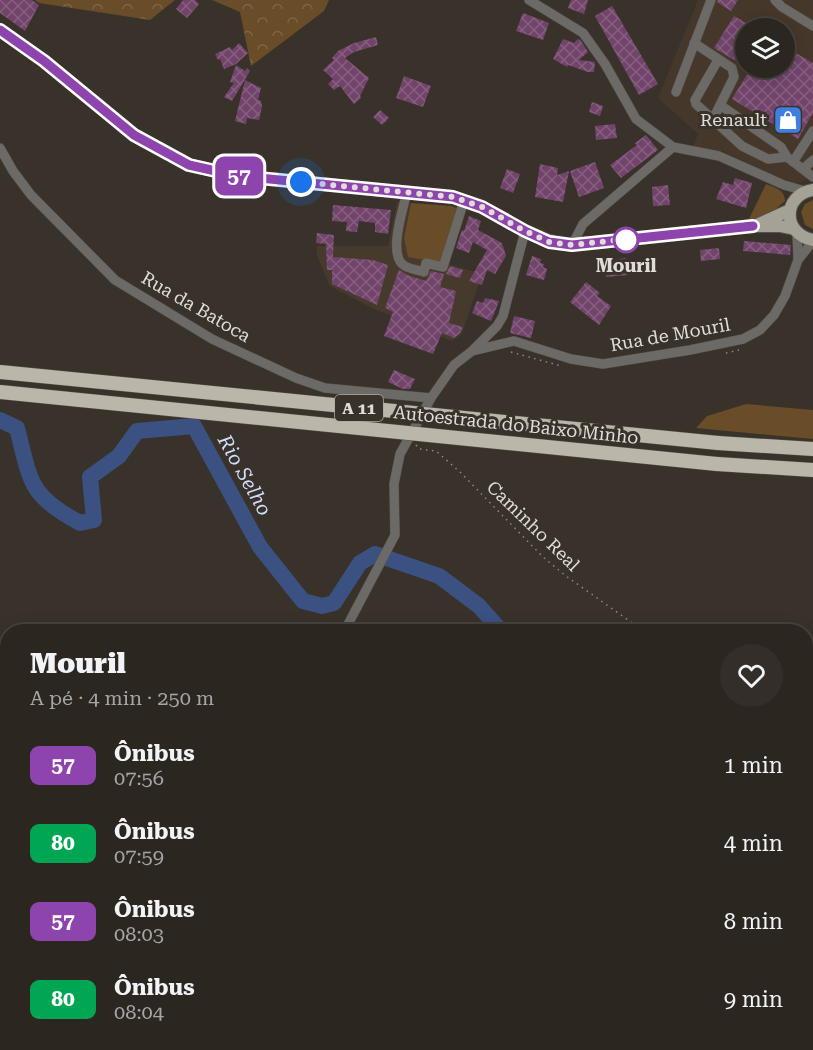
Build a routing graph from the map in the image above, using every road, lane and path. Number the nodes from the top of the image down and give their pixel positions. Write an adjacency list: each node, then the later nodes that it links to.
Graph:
1 (530, 0): 12 (street)
2 (711, 0): 6 (street)
3 (775, 0): 4 (street)
4 (813, 26)
5 (0, 30): 19 (main road)
6 (694, 43): 7 (street); 8 (street)
7 (718, 60): 9 (street); 10 (street)
8 (676, 92)
9 (720, 105): 10 (street); 14 (street)
10 (713, 119): 14 (street)
11 (813, 130): 14 (street)
12 (673, 147): 17 (street); 26 (street)
13 (0, 148): 31 (street, Rua da Batoca)
14 (790, 160): 16 (street)
15 (813, 160): 16 (street)
16 (802, 170): 18 (street)
17 (784, 185): 18 (street); 21 (street)
18 (811, 186): 21 (main road)
19 (407, 192): 20 (main road); 20 (street)
20 (464, 201): 23 (main road)
21 (792, 205): 22 (main road); 24 (main road)
22 (753, 226): 24 (main road); 26 (main road)
23 (525, 231): 26 (main road); 28 (street)
24 (796, 231): 25 (main road); 27 (street, Rua de Mouril)
25 (813, 240): 27 (street, Rua de Mouril)
26 (572, 245)
27 (798, 260): 28 (street, Rua de Mouril)
28 (472, 351): 31 (street, Rua de Mouril)
29 (0, 372): 33 (highway, Autoestrada do Baixo Minho / A 11, bridge)
30 (0, 392): 34 (highway, Autoestrada do Baixo Minho / A 11, bridge)
31 (431, 398): 32 (street, Rua de Mouril)
32 (407, 438): 35 (street, Rua de Mouril); 36 (path, Caminho Real)
33 (813, 449)
34 (813, 470)
35 (348, 624)
36 (634, 624)

